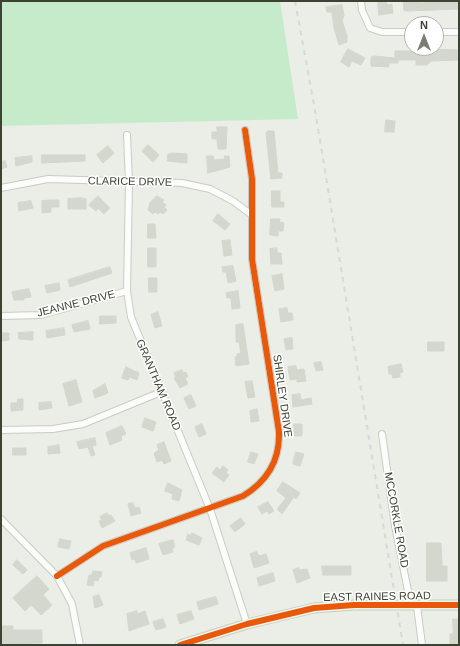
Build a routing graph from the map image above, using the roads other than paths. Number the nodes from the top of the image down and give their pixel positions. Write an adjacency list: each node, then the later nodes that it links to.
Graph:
1 (361, 1): 2 (street)
2 (404, 32)
3 (444, 32): 4 (street)
4 (459, 32)
5 (245, 130): 9 (street, SHIRLEY DRIVE)
6 (127, 135): 7 (street, GRANTHAM ROAD)
7 (129, 182): 8 (street, CLARICE DRIVE); 9 (street, CLARICE DRIVE); 10 (street, GRANTHAM ROAD)
8 (1, 188)
9 (252, 215): 15 (street, SHIRLEY DRIVE)
10 (127, 291): 11 (street, JEANNE DRIVE); 12 (street, GRANTHAM ROAD)
11 (1, 316)
12 (161, 392): 13 (street); 15 (street, GRANTHAM ROAD)
13 (1, 430)
14 (382, 434): 19 (street, MCCORKLE ROAD)
15 (210, 509): 17 (street, SHIRLEY DRIVE); 20 (street, GRANTHAM ROAD)
16 (1, 519): 17 (street)
17 (57, 576): 21 (street)
18 (459, 605): 19 (main road, EAST RAINES ROAD)
19 (414, 606): 20 (main road, EAST RAINES ROAD); 23 (street, MCCORKLE ROAD)
20 (247, 624): 22 (main road, EAST RAINES ROAD)
21 (80, 645)
22 (180, 645)
23 (422, 645)

